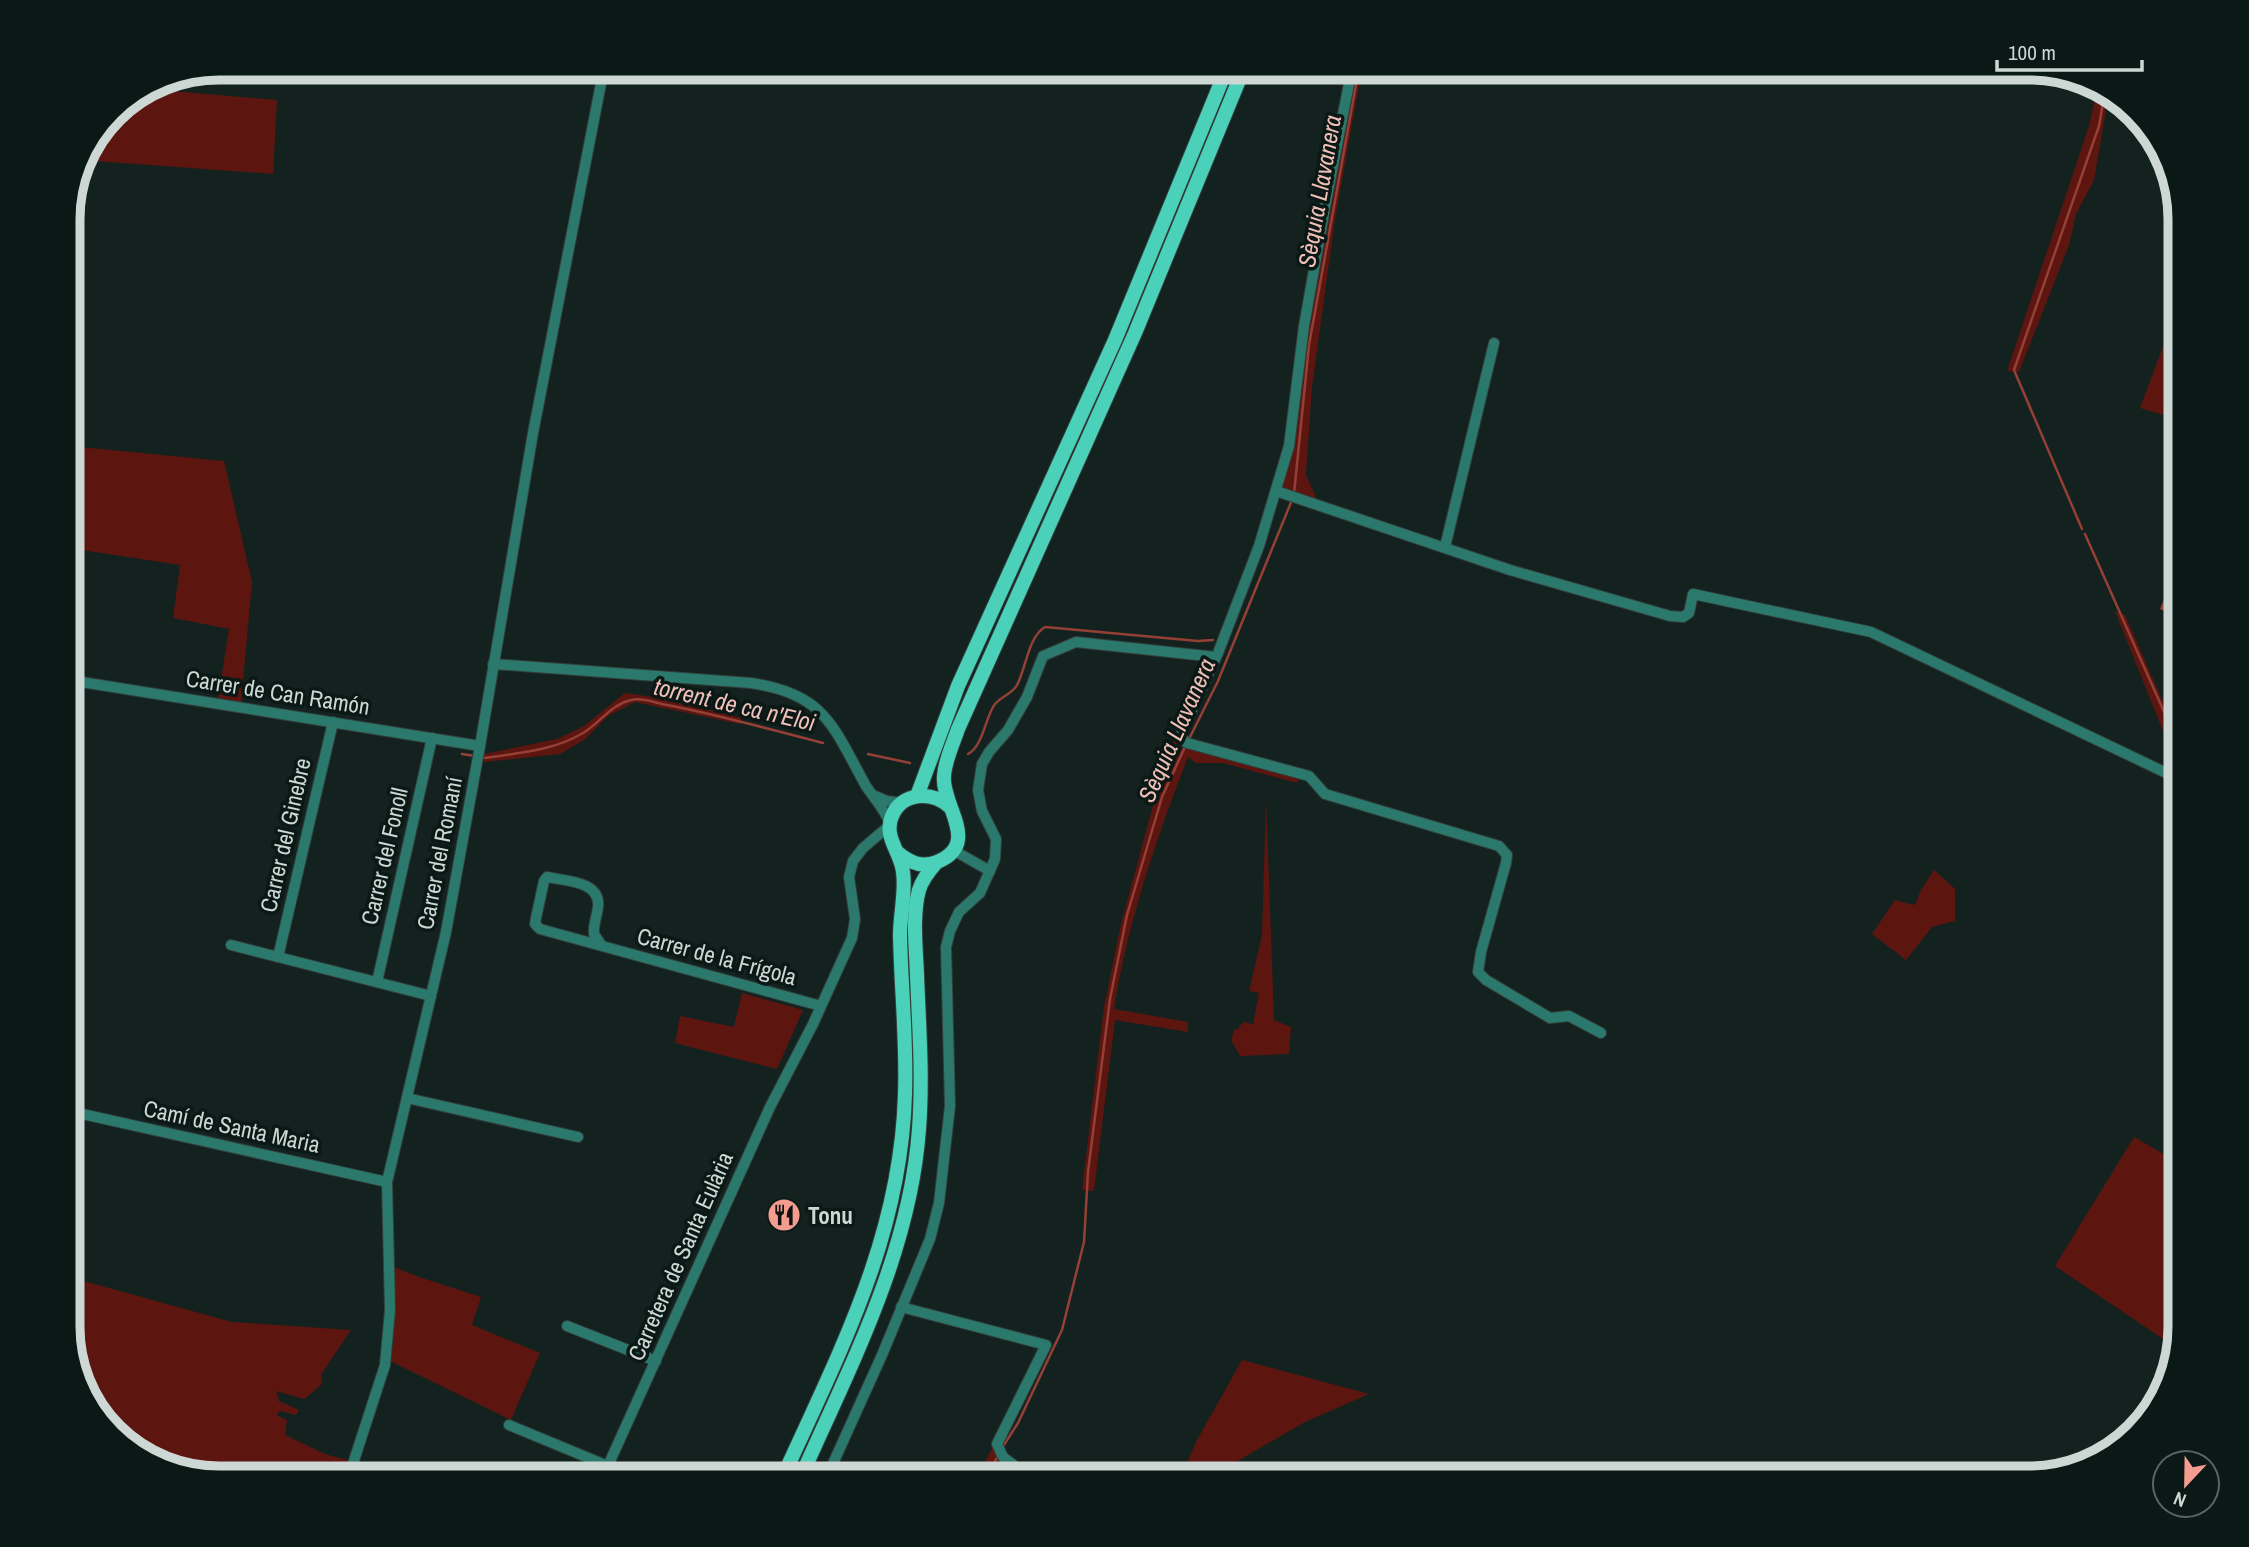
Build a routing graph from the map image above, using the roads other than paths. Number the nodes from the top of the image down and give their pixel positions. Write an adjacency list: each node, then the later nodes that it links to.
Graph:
1 (602, 80): 9 (street, Carrer del Romaní)
2 (1222, 80): 16 (main road)
3 (1239, 80): 18 (main road)
4 (1350, 80): 6 (street)
5 (1494, 343): 7 (street)
6 (1276, 491): 7 (street); 8 (street)
7 (1445, 547): 14 (street)
8 (1216, 657): 24 (street); 31 (street)
9 (493, 664): 13 (street, Carrer del Romaní); 15 (street)
10 (81, 682): 11 (street, Carrer de Can Ramón)
11 (333, 722): 12 (street, Carrer de Can Ramón); 27 (street, Carrer del Ginebre)
12 (432, 738): 13 (street, Carrer de Can Ramón); 28 (street, Carrer del Fonoll)
13 (480, 746): 29 (street, Carrer del Romaní)
14 (2168, 774)
15 (873, 795): 17 (street); 19 (street)
16 (917, 796): 17 (main road); 18 (main road)
17 (902, 803): 19 (main road)
18 (949, 806): 22 (main road)
19 (890, 824): 20 (street, Carretera de Santa Eulària); 21 (main road)
20 (869, 844): 21 (street); 30 (street, Carretera de Santa Eulària)
21 (896, 850): 23 (main road); 42 (main road)
22 (953, 850): 23 (main road); 24 (street)
23 (936, 863): 43 (main road)
24 (990, 871): 36 (street)
25 (231, 945): 27 (street)
26 (601, 946): 26 (street, Carrer de la Frígola); 30 (street, Carrer de la Frígola)
27 (278, 957): 28 (street)
28 (377, 982): 29 (street)
29 (431, 996): 32 (street, Carrer del Romaní)
30 (821, 1006): 38 (street, Carretera de Santa Eulària)
31 (1601, 1033)
32 (407, 1098): 34 (street); 35 (street, Carrer del Romaní)
33 (81, 1114): 35 (street, Camí de Santa Maria)
34 (578, 1137)
35 (387, 1182): 40 (street, Carrer del Romaní)
36 (901, 1307): 44 (street); 45 (street)
37 (567, 1326): 38 (street)
38 (656, 1361): 41 (street, Carretera de Santa Eulària)
39 (509, 1425): 41 (street)
40 (352, 1466)
41 (608, 1466)
42 (788, 1466)
43 (806, 1466)
44 (832, 1466)
45 (1015, 1466)

